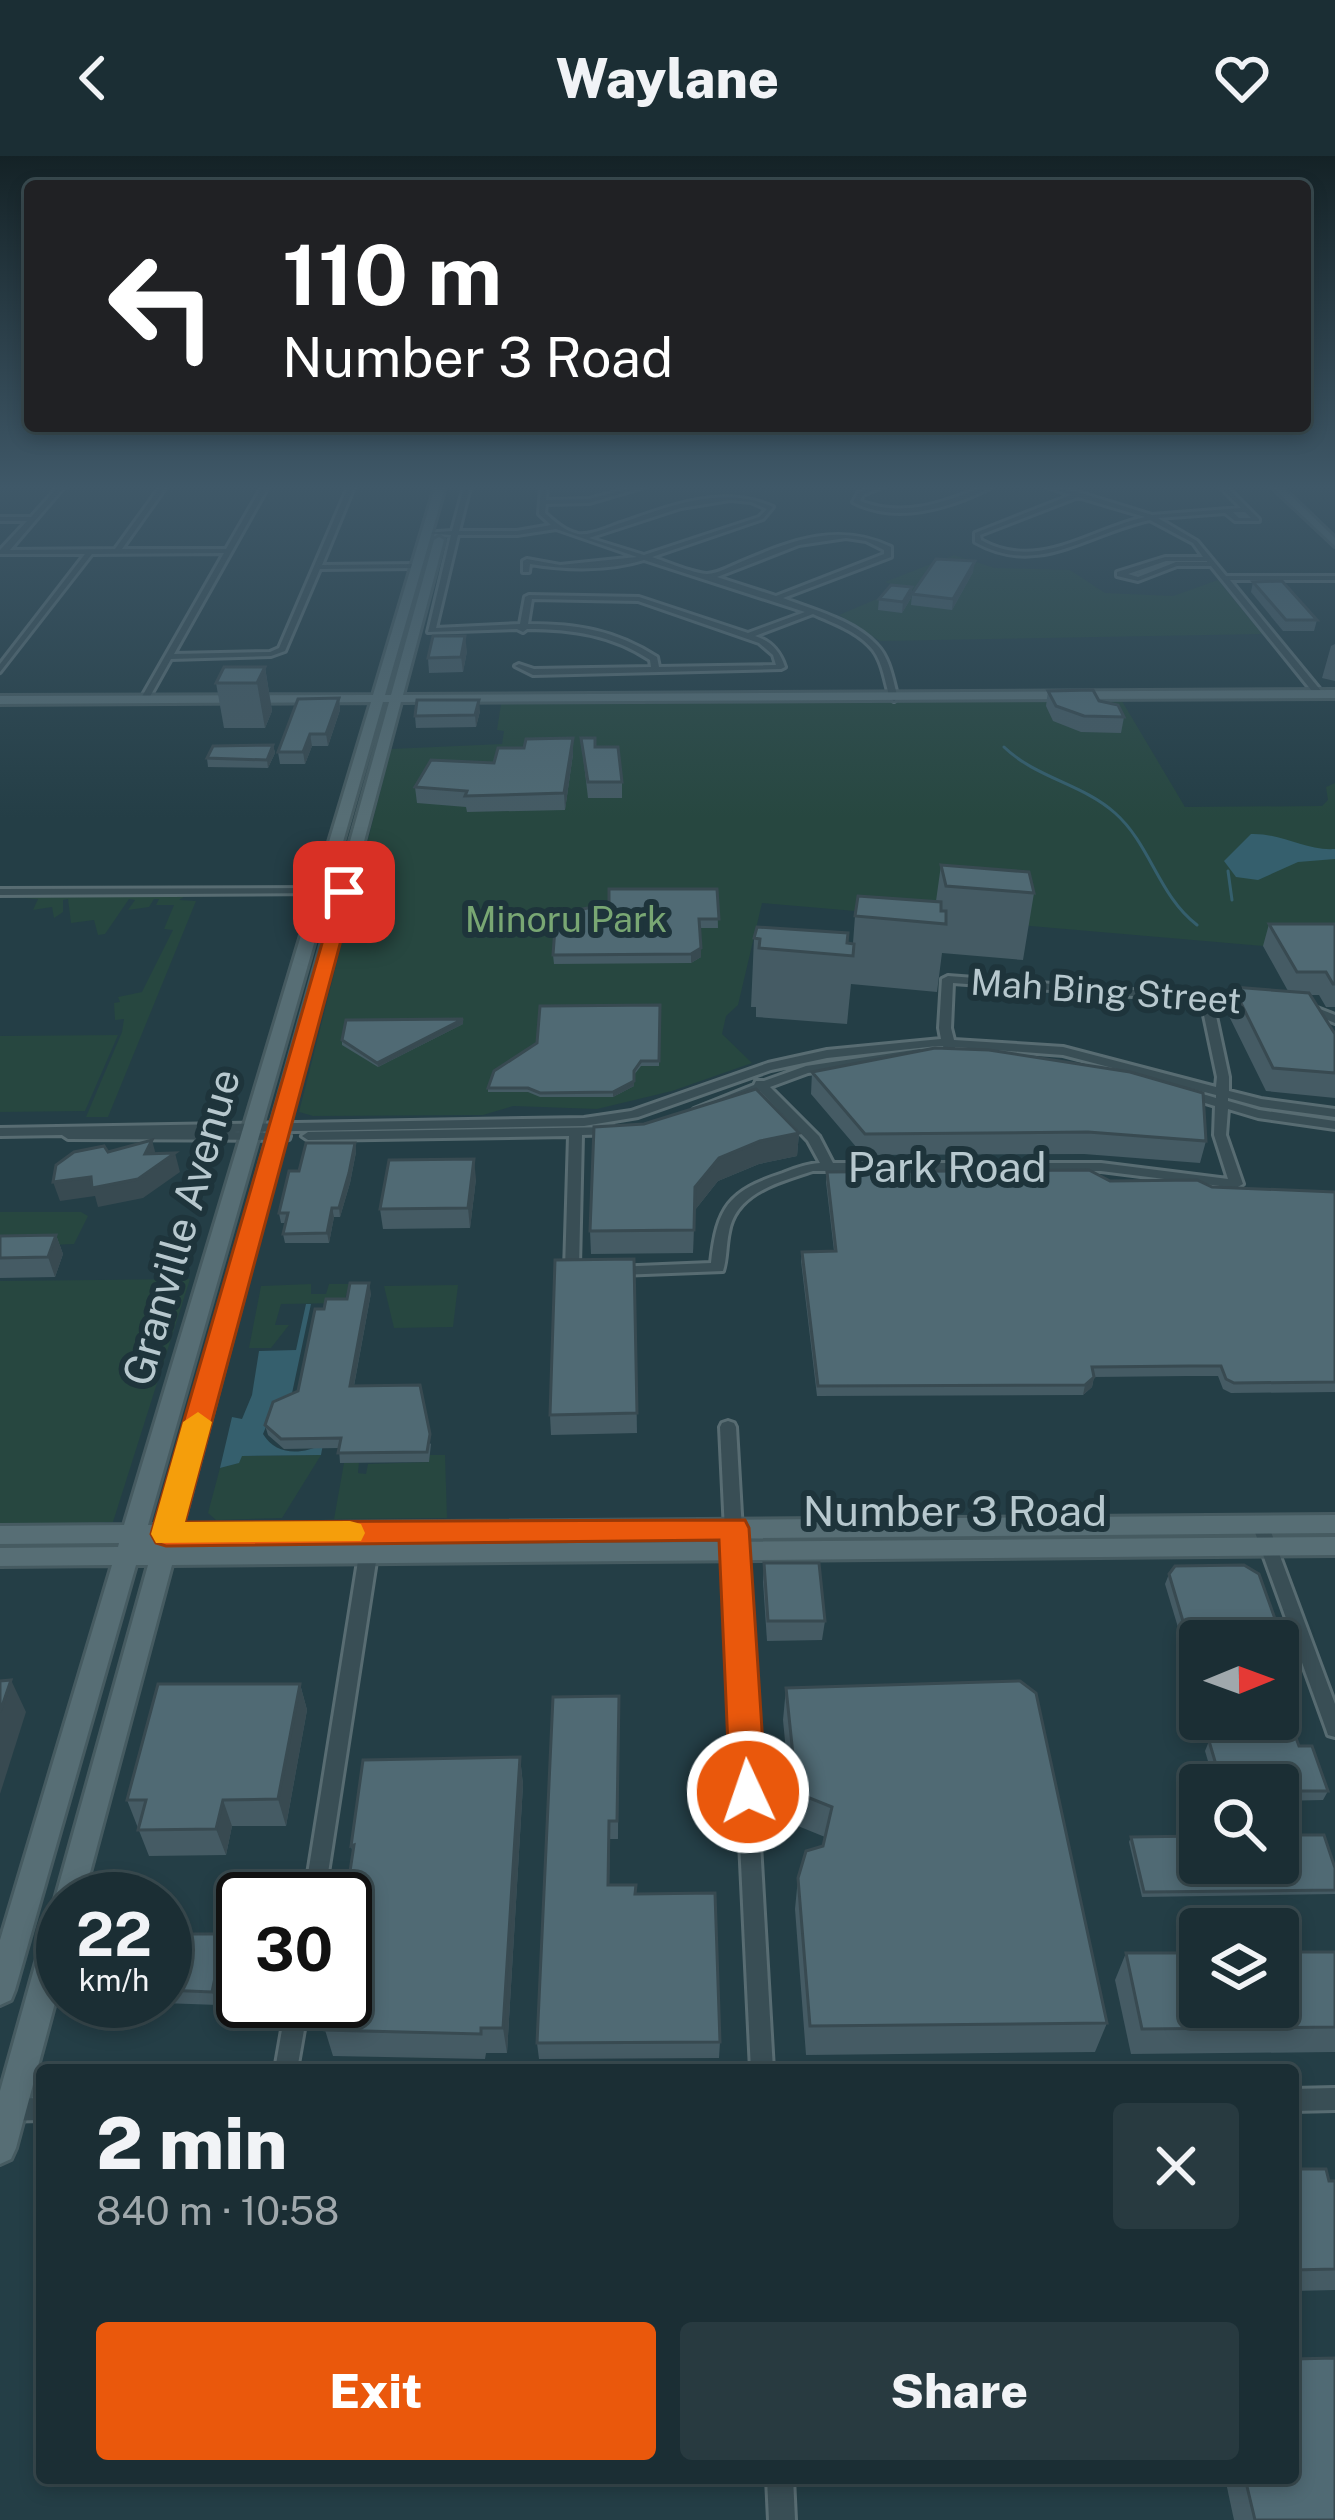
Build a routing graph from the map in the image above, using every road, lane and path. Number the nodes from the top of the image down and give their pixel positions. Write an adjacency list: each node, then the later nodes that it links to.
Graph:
1 (55, 597): 17 (street)
2 (202, 597): 16 (street)
3 (304, 597): 16 (street)
4 (408, 597): 24 (main road, Granville Avenue)
5 (419, 597): 23 (main road, Granville Avenue)
6 (439, 597): 14 (street)
7 (529, 597): 14 (street)
8 (622, 597): 15 (street)
9 (769, 597): 12 (street)
10 (779, 597): 12 (street)
11 (1240, 597): 20 (street)
12 (774, 599): 13 (street)
13 (812, 612): 15 (street); 22 (street)
14 (523, 630): 18 (street)
15 (748, 636): 18 (street)
16 (168, 657): 26 (street)
17 (0, 670)
18 (656, 671): 19 (street)
19 (559, 672)
20 (1318, 694): 21 (main road); 22 (main road)
21 (1335, 694)
22 (893, 696): 23 (main road)
23 (395, 698): 24 (main road); 40 (main road, Granville Avenue)
24 (378, 699): 26 (main road); 27 (main road, Granville Avenue)
25 (0, 700): 26 (main road)
26 (145, 700)
27 (323, 891): 28 (street); 40 (main road, Granville Avenue)
28 (0, 892)
29 (1206, 998): 30 (street, Mah Bing Street); 33 (street, Mah Bing Street); 35 (street)
30 (1270, 1003)
31 (1292, 1004): 32 (street, Mah Bing Street)
32 (1335, 1019)
33 (949, 1047): 34 (street); 35 (street); 40 (street)
34 (760, 1084): 36 (street); 43 (street)
35 (1222, 1098): 37 (street); 39 (street); 43 (street, Park Road)
36 (690, 1113)
37 (1335, 1113)
38 (671, 1118): 42 (street)
39 (1335, 1125)
40 (265, 1131): 41 (street); 42 (street); 49 (main road, Granville Avenue); 50 (main road, Granville Avenue)
41 (0, 1132)
42 (576, 1135): 43 (street, Park Road)
43 (829, 1167)
44 (728, 1427): 48 (street)
45 (1335, 1524): 47 (main road, Number 3 Road)
46 (0, 1535): 49 (main road, Number 3 Road)
47 (1264, 1536): 48 (main road, Number 3 Road); 51 (main road, Number 3 Road); 54 (street)
48 (735, 1540): 50 (main road, Number 3 Road); 52 (main road, Number 3 Road); 61 (street)
49 (130, 1545): 50 (main road, Number 3 Road); 53 (main road, Number 3 Road); 57 (main road, Granville Avenue)
50 (164, 1545): 52 (main road, Number 3 Road); 55 (main road, Granville Avenue)
51 (1335, 1546)
52 (368, 1556): 56 (street)
53 (0, 1557)
54 (1335, 1729)
55 (75, 1872)
56 (318, 1872)
57 (0, 1990)
58 (37, 2028): 64 (main road)
59 (293, 2028): 60 (street)
60 (287, 2064)
61 (761, 2064)
62 (1335, 2098): 63 (street)
63 (1299, 2100)
64 (18, 2109): 65 (main road)
65 (0, 2148)
66 (780, 2484): 67 (street)
67 (782, 2520)

